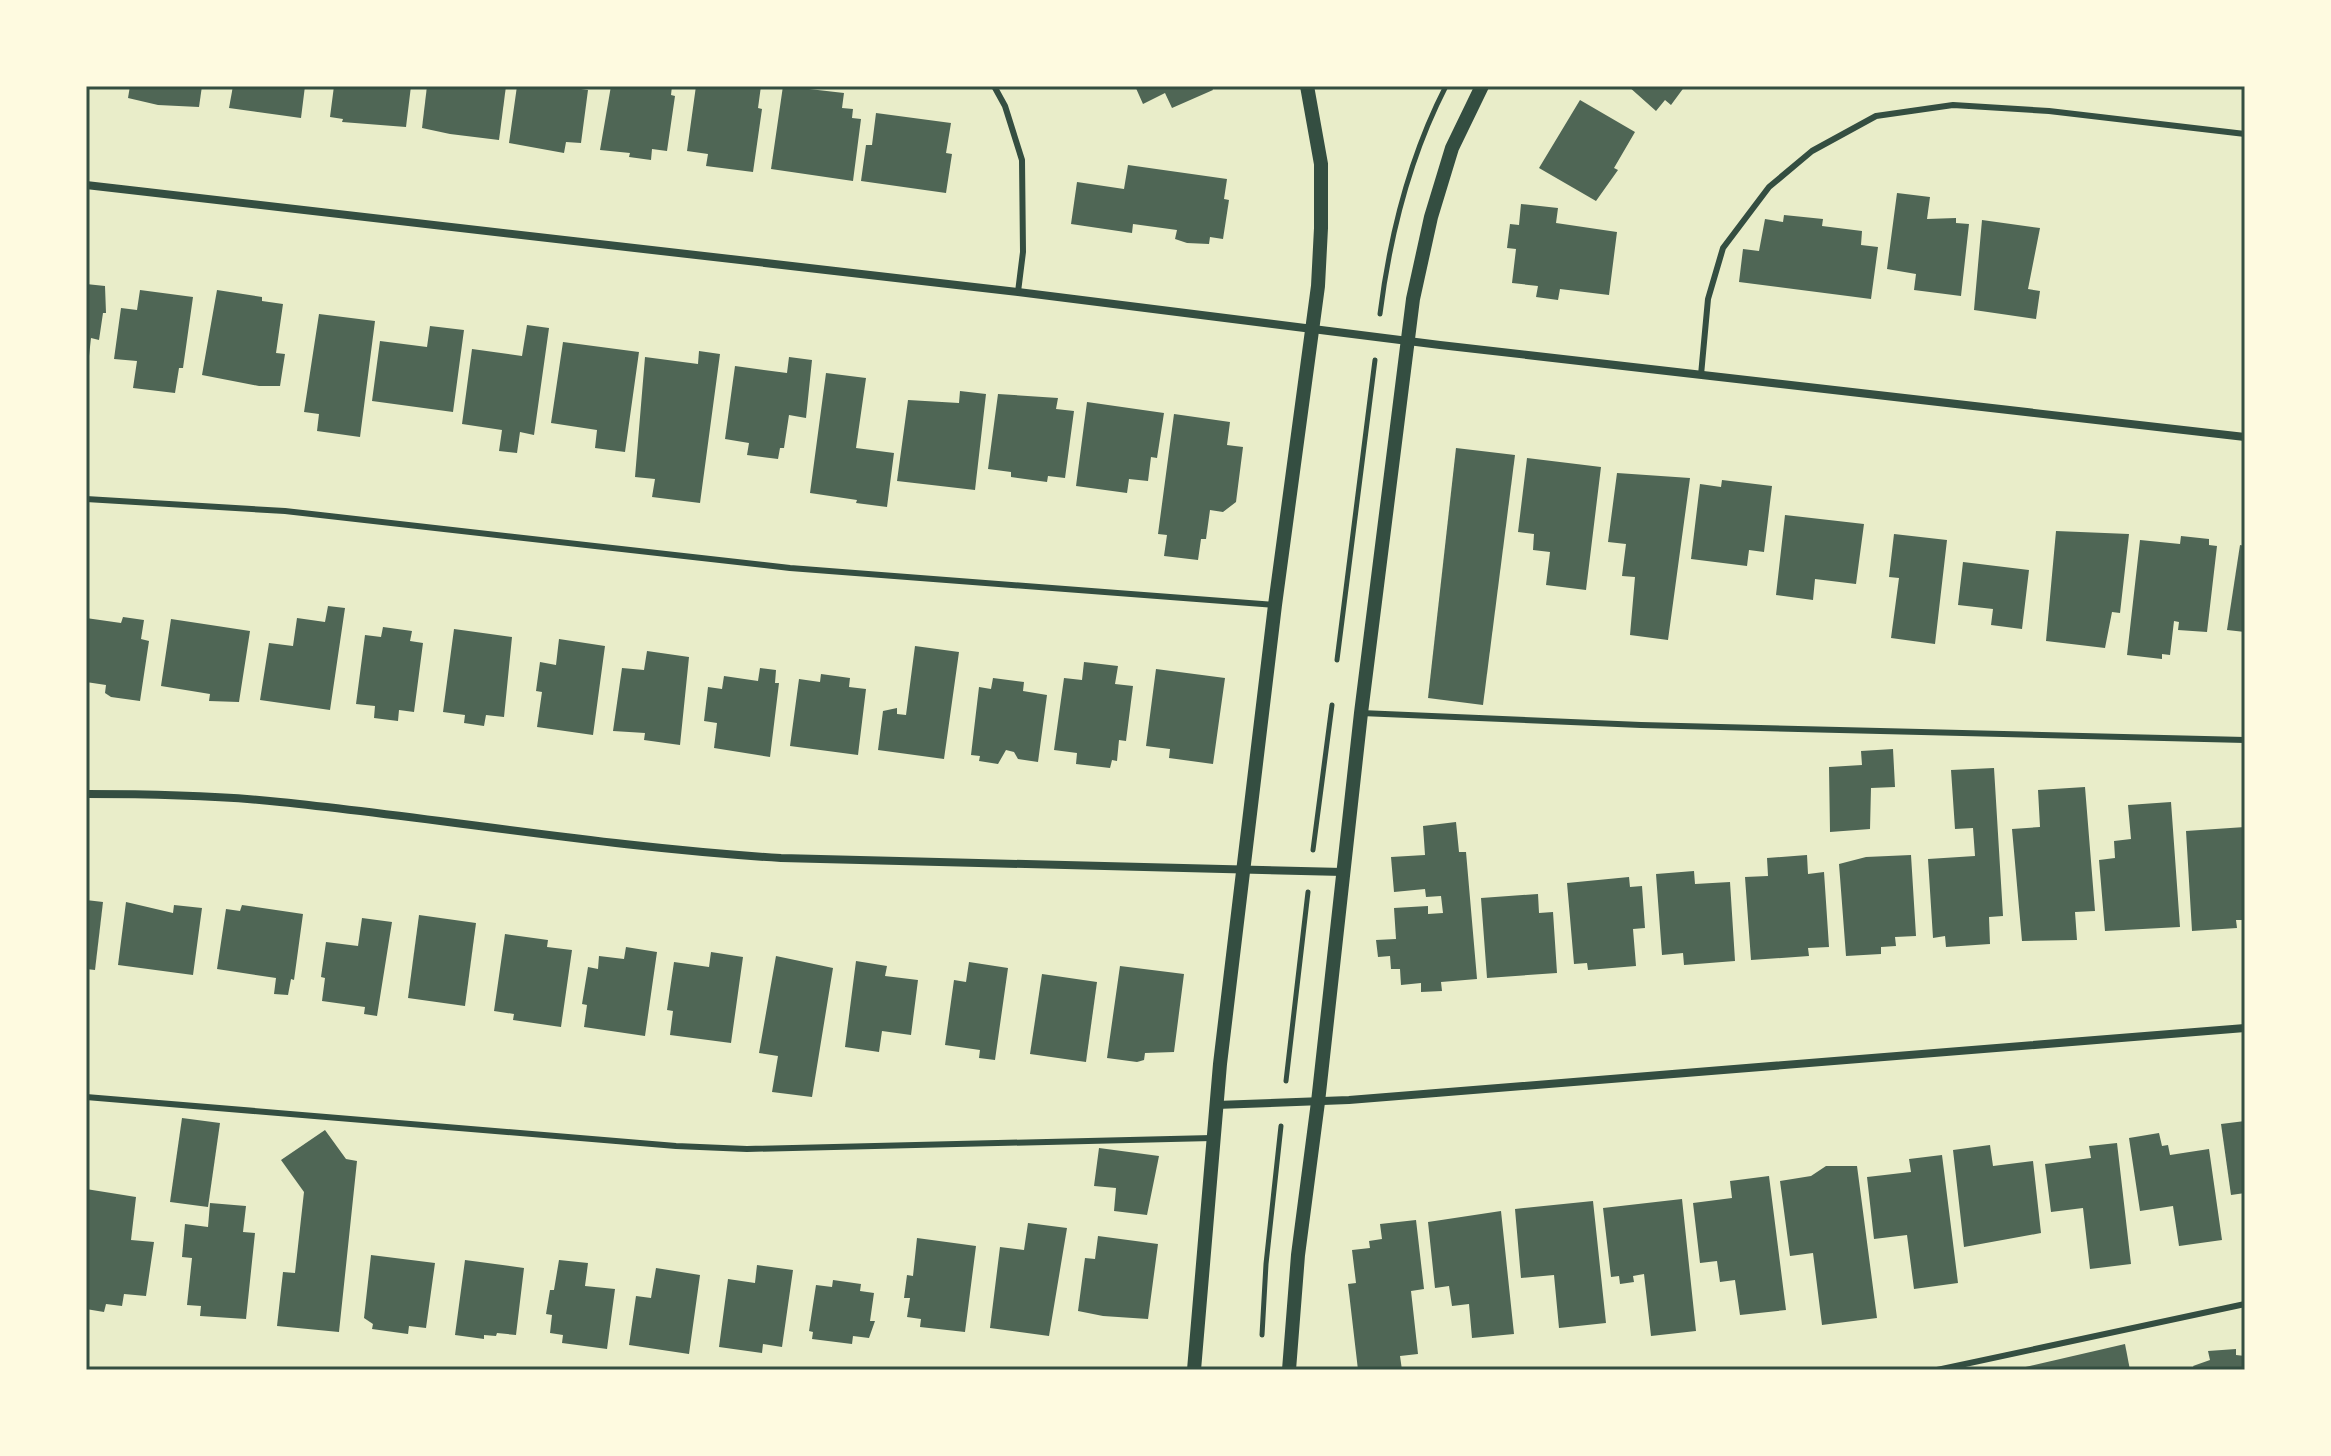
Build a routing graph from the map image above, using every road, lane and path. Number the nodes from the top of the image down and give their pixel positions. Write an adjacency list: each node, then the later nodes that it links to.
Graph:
1 (994, 86): 6 (lane)
2 (1307, 86): 7 (street)
3 (1482, 86): 8 (street)
4 (2245, 134): 10 (lane)
5 (86, 185): 6 (street)
6 (1018, 292): 7 (street)
7 (1313, 328): 8 (street); 13 (street)
8 (1408, 341): 10 (street); 16 (street)
9 (1374, 364): 14 (path)
10 (1701, 375): 11 (street)
11 (2245, 437)
12 (86, 499): 13 (lane)
13 (1275, 605): 20 (street)
14 (1337, 662)
15 (1333, 693): 19 (path)
16 (1361, 713): 17 (lane); 21 (street)
17 (2245, 740)
18 (86, 794): 20 (street)
19 (1314, 849)
20 (1244, 869): 21 (street); 27 (street)
21 (1343, 872): 26 (street)
22 (1307, 901): 24 (path)
23 (2245, 1028): 26 (street)
24 (1285, 1089)
25 (86, 1097): 28 (lane)
26 (1318, 1102): 27 (street); 31 (street)
27 (1216, 1105): 28 (street)
28 (1212, 1138): 30 (street)
29 (2245, 1304): 32 (lane)
30 (1194, 1370)
31 (1289, 1370)
32 (1937, 1370)

